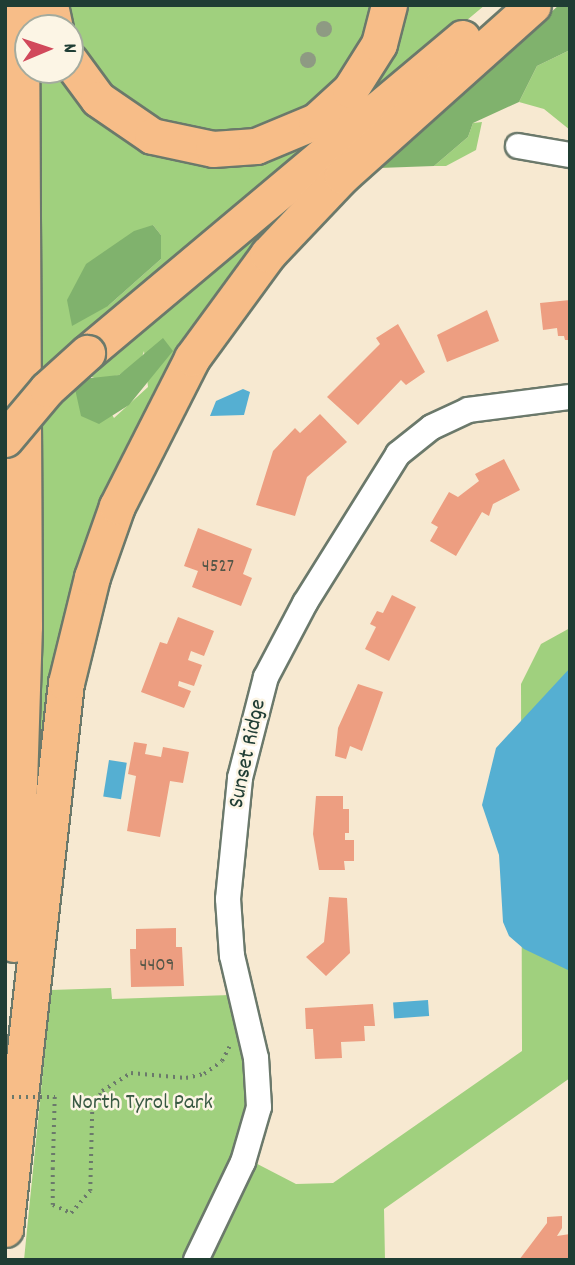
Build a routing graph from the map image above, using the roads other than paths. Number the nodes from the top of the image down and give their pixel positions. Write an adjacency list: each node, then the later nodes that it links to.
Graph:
1 (20, 5): 10 (highway)
2 (389, 5): 5 (highway)
3 (501, 5): 9 (highway, bridge)
4 (533, 5): 11 (highway)
5 (84, 80)
6 (518, 146): 7 (street)
7 (570, 155)
8 (570, 397): 12 (street, Sunset Ridge)
9 (5, 439)
10 (5, 1084)
11 (5, 1229)
12 (196, 1260)

